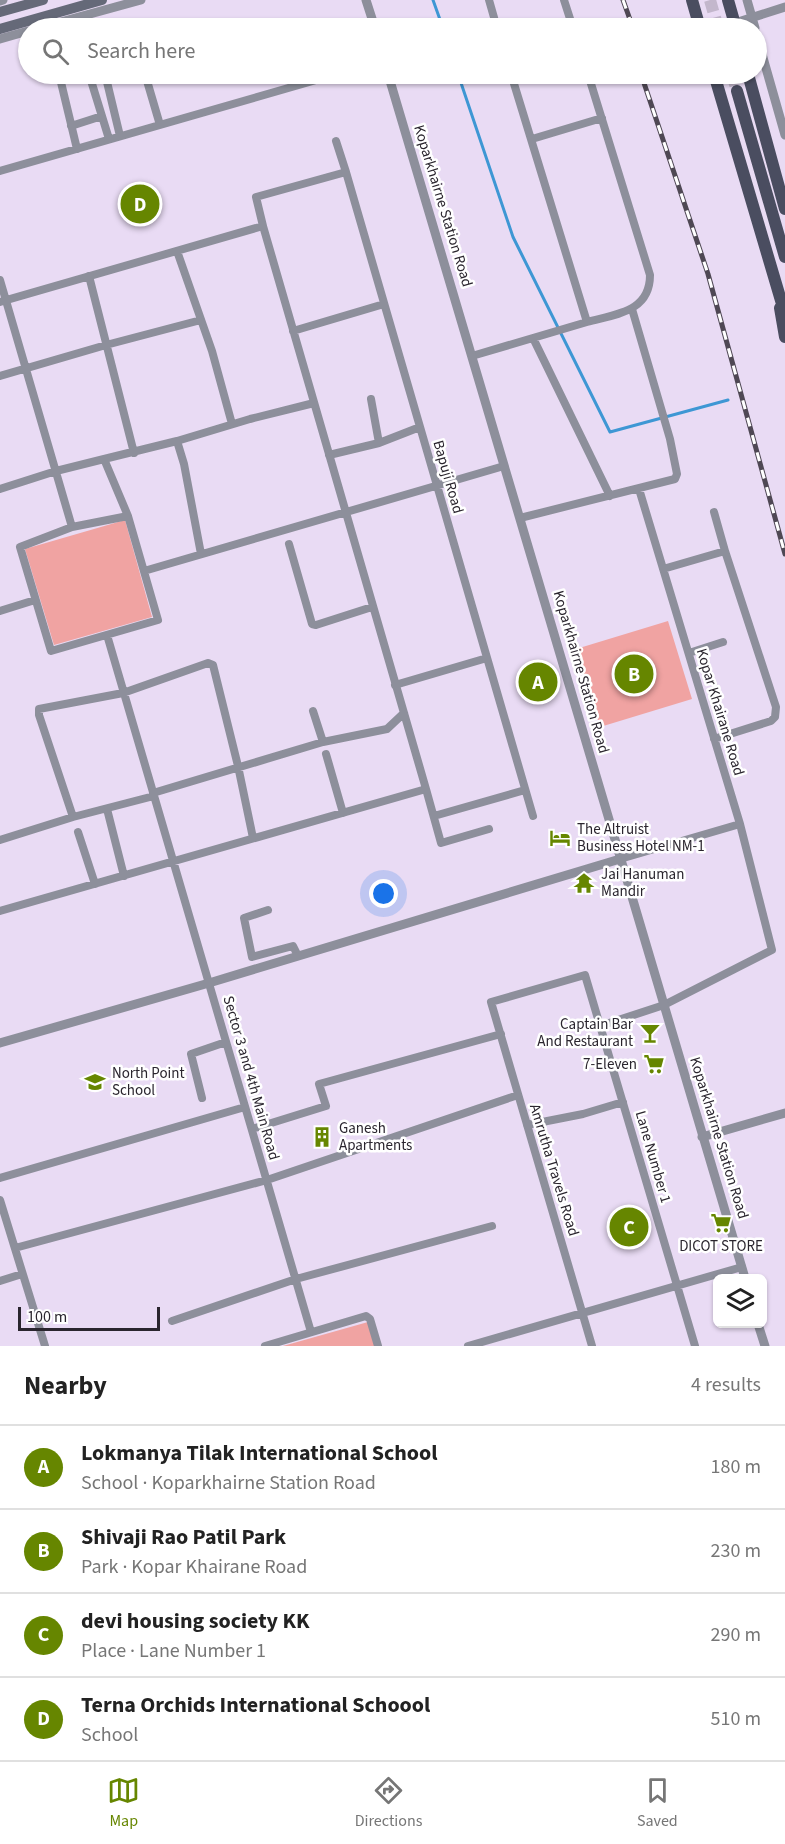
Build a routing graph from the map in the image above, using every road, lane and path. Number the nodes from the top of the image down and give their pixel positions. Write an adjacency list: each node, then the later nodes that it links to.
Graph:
1 (43, 0): 11 (main road)
2 (102, 0): 13 (main road)
3 (141, 0): 14 (street)
4 (366, 0): 15 (street)
5 (489, 0): 16 (street)
6 (564, 0): 17 (street)
7 (692, 0): 18 (main road)
8 (728, 0): 19 (main road)
9 (747, 0): 12 (street)
10 (785, 7): 12 (street)
11 (0, 12)
12 (752, 17)
13 (39, 18)
14 (75, 18)
15 (372, 18)
16 (494, 18)
17 (570, 18)
18 (697, 18)
19 (734, 18)
20 (18, 24): 21 (main road)
21 (0, 29)
22 (18, 34): 23 (street)
23 (0, 39)
24 (767, 72): 40 (street)
25 (61, 84): 39 (street)
26 (92, 84): 36 (street)
27 (107, 84): 41 (street)
28 (148, 84): 38 (street)
29 (302, 84): 38 (street)
30 (391, 84): 65 (street, Koparkhairne Station Road)
31 (514, 84): 42 (street)
32 (591, 84): 37 (street)
33 (717, 84): 54 (main road)
34 (751, 84): 48 (main road)
35 (737, 91): 51 (main road)
36 (102, 116): 39 (street); 43 (street)
37 (602, 118): 42 (street); 57 (street)
38 (160, 125): 41 (street)
39 (71, 126): 45 (street)
40 (785, 135)
41 (120, 136): 43 (street)
42 (531, 139): 60 (street)
43 (109, 140): 45 (street)
44 (336, 141): 47 (street, Bapuji Road)
45 (77, 149): 46 (street)
46 (0, 171)
47 (346, 172): 49 (street); 56 (street, Bapuji Road)
48 (785, 209)
49 (263, 226): 50 (street); 61 (street)
50 (177, 251): 52 (street); 59 (street)
51 (785, 257)
52 (89, 276): 55 (street); 64 (street)
53 (0, 280): 55 (street)
54 (778, 293): 58 (main road); 62 (main road)
55 (3, 301): 66 (street)
56 (384, 304): 61 (street); 71 (street, Bapuji Road)
57 (632, 309): 60 (street); 81 (street)
58 (785, 314)
59 (201, 320): 64 (street); 70 (street)
60 (587, 322): 63 (street)
61 (292, 331): 69 (street)
62 (785, 337)
63 (532, 338): 65 (street); 82 (street)
64 (106, 345): 66 (street); 74 (street)
65 (472, 356): 77 (street, Koparkhairne Station Road)
66 (26, 369): 67 (street); 78 (street)
67 (0, 376)
68 (371, 399): 73 (street)
69 (314, 403): 70 (street); 75 (street)
70 (232, 424): 72 (street)
71 (420, 427): 73 (street); 79 (street, Bapuji Road)
72 (177, 441): 74 (street); 90 (street)
73 (379, 443): 75 (street)
74 (134, 453): 76 (street)
75 (329, 454): 83 (street)
76 (104, 459): 78 (street); 85 (street)
77 (504, 466): 79 (street); 86 (street, Koparkhairne Station Road)
78 (56, 471): 80 (street); 87 (street)
79 (437, 486): 83 (street); 99 (street, Bapuji Road)
80 (0, 489)
81 (639, 489): 82 (street); 91 (street, Kopar Khairane Road)
82 (610, 496): 86 (street)
83 (345, 512): 90 (street); 94 (street)
84 (714, 512): 89 (street)
85 (128, 516): 87 (street); 92 (street)
86 (520, 518): 121 (street, Koparkhairne Station Road)
87 (72, 527): 93 (street)
88 (289, 544): 94 (street)
89 (725, 551): 91 (street); 104 (street)
90 (201, 554): 92 (street)
91 (663, 569): 98 (street, Kopar Khairane Road)
92 (144, 571): 96 (street)
93 (36, 600): 95 (street); 96 (street)
94 (372, 608): 100 (street)
95 (0, 610)
96 (106, 635): 101 (street, Sector 3 and 4th Main Road)
97 (723, 642): 98 (street)
98 (688, 653): 104 (street, Kopar Khairane Road)
99 (487, 658): 100 (street); 109 (street, Bapuji Road)
100 (395, 685): 103 (street)
101 (123, 693): 107 (street); 110 (street, Sector 3 and 4th Main Road); 115 (street)
102 (313, 711): 105 (street)
103 (404, 714): 105 (street); 108 (street)
104 (714, 738): 116 (street, Kopar Khairane Road)
105 (323, 742): 107 (street)
106 (326, 754): 112 (street)
107 (238, 766): 110 (street); 119 (street)
108 (426, 789): 112 (street); 113 (street)
109 (525, 790): 113 (street); 114 (street, Bapuji Road)
110 (153, 795): 111 (street); 122 (street, Sector 3 and 4th Main Road)
111 (107, 808): 115 (street); 123 (street)
112 (343, 813): 119 (street)
113 (434, 816): 117 (street)
114 (533, 816)
115 (74, 818): 120 (street)
116 (740, 824): 121 (street); 132 (street, Kopar Khairane Road)
117 (489, 829)
118 (78, 832): 124 (street)
119 (253, 838): 122 (street)
120 (0, 840)
121 (620, 859): 127 (street); 132 (street, Koparkhairne Station Road)
122 (173, 862): 123 (street); 131 (street, Sector 3 and 4th Main Road)
123 (124, 876): 124 (street)
124 (95, 884): 126 (street)
125 (268, 910): 128 (street)
126 (0, 911)
127 (298, 956): 128 (street); 129 (street)
128 (252, 957): 129 (street)
129 (255, 969): 131 (street)
130 (585, 975): 133 (street, Lane Number 1); 134 (street, Amrutha Travels Road)
131 (209, 983): 135 (street, Sector 3 and 4th Main Road); 136 (street)
132 (664, 1005): 133 (street); 144 (street, Koparkhairne Station Road)
133 (600, 1026): 139 (street, Lane Number 1)
134 (501, 1034): 137 (street, Amrutha Travels Road); 143 (street)
135 (226, 1042): 138 (street); 140 (street, Sector 3 and 4th Main Road)
136 (0, 1043)
137 (518, 1095): 142 (street, Amrutha Travels Road); 146 (street)
138 (202, 1098)
139 (623, 1102): 142 (street); 155 (street, Lane Number 1)
140 (245, 1107): 143 (street, Sector 3 and 4th Main Road); 145 (street)
141 (785, 1113): 144 (street)
142 (527, 1125): 156 (street, Amrutha Travels Road)
143 (252, 1129): 146 (street, Sector 3 and 4th Main Road)
144 (702, 1137): 150 (street, Koparkhairne Station Road)
145 (0, 1178)
146 (267, 1180): 149 (street); 153 (street, Sector 3 and 4th Main Road)
147 (0, 1200): 149 (street)
148 (492, 1226): 153 (street)
149 (15, 1248): 151 (street)
150 (742, 1267): 152 (street, Koparkhairne Station Road); 155 (street)
151 (22, 1274): 154 (street); 160 (street)
152 (744, 1274)
153 (296, 1279): 157 (street); 159 (street, Sector 3 and 4th Main Road)
154 (0, 1281)
155 (677, 1286): 156 (street); 165 (street, Lane Number 1)
156 (583, 1313): 163 (street); 164 (street, Amrutha Travels Road)
157 (172, 1321)
158 (760, 1328): 166 (street)
159 (311, 1332): 161 (street); 162 (street)
160 (45, 1346)
161 (265, 1346)
162 (378, 1346)
163 (468, 1346)
164 (592, 1346)
165 (695, 1346)
166 (765, 1346)

